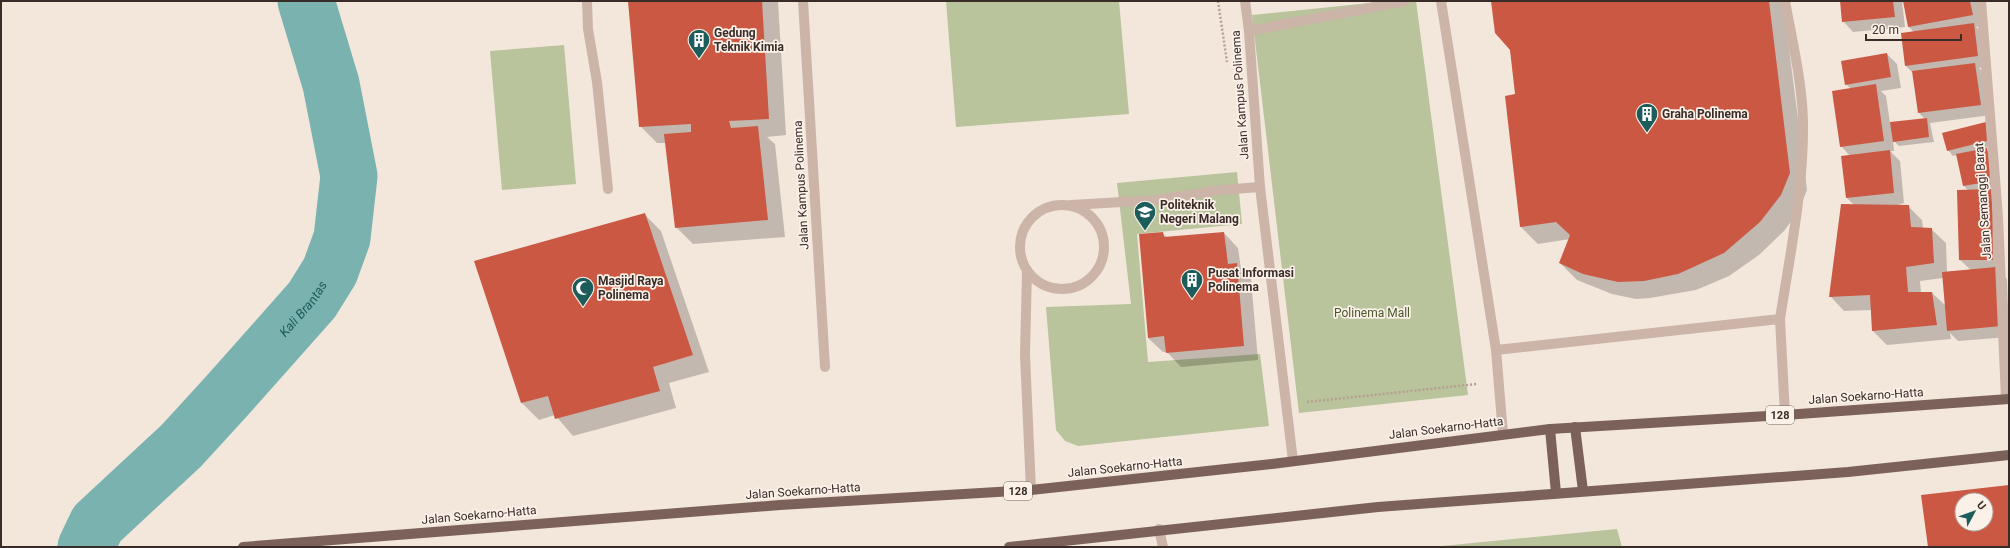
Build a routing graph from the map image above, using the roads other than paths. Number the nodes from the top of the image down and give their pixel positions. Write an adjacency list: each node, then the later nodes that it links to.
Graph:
1 (587, 1): 10 (street)
2 (803, 1): 15 (street, Jalan Kampus Polinema)
3 (1245, 1): 8 (street, Jalan Kampus Polinema)
4 (1405, 1): 8 (street)
5 (1441, 1): 14 (street)
6 (1785, 1): 13 (street)
7 (1981, 1): 16 (street, Jalan Semanggi Barat)
8 (1249, 30): 9 (street, Jalan Kampus Polinema)
9 (1260, 187): 11 (street); 22 (street, Jalan Kampus Polinema)
10 (608, 189)
11 (1065, 205): 12 (street); 12 (street)
12 (1027, 270): 23 (street)
13 (1780, 320): 14 (street); 17 (street)
14 (1496, 350): 20 (street)
15 (825, 368)
16 (2008, 399): 17 (main road, Jalan Soekarno-Hatta / 128)
17 (1785, 415): 18 (main road, Jalan Soekarno-Hatta / 128)
18 (1575, 427): 19 (main road, Jalan Soekarno-Hatta / 128); 24 (main road)
19 (1550, 429): 20 (main road, Jalan Soekarno-Hatta / 128); 25 (main road)
20 (1503, 434): 22 (main road, Jalan Soekarno-Hatta / 128)
21 (2009, 455): 24 (main road)
22 (1293, 461): 23 (main road, Jalan Soekarno-Hatta / 128)
23 (1031, 490): 27 (main road, Jalan Soekarno-Hatta / 128)
24 (1583, 491): 25 (main road)
25 (1556, 493): 26 (main road)
26 (1159, 529): 28 (main road); 29 (street)
27 (242, 547)
28 (1009, 547)
29 (1163, 547)

